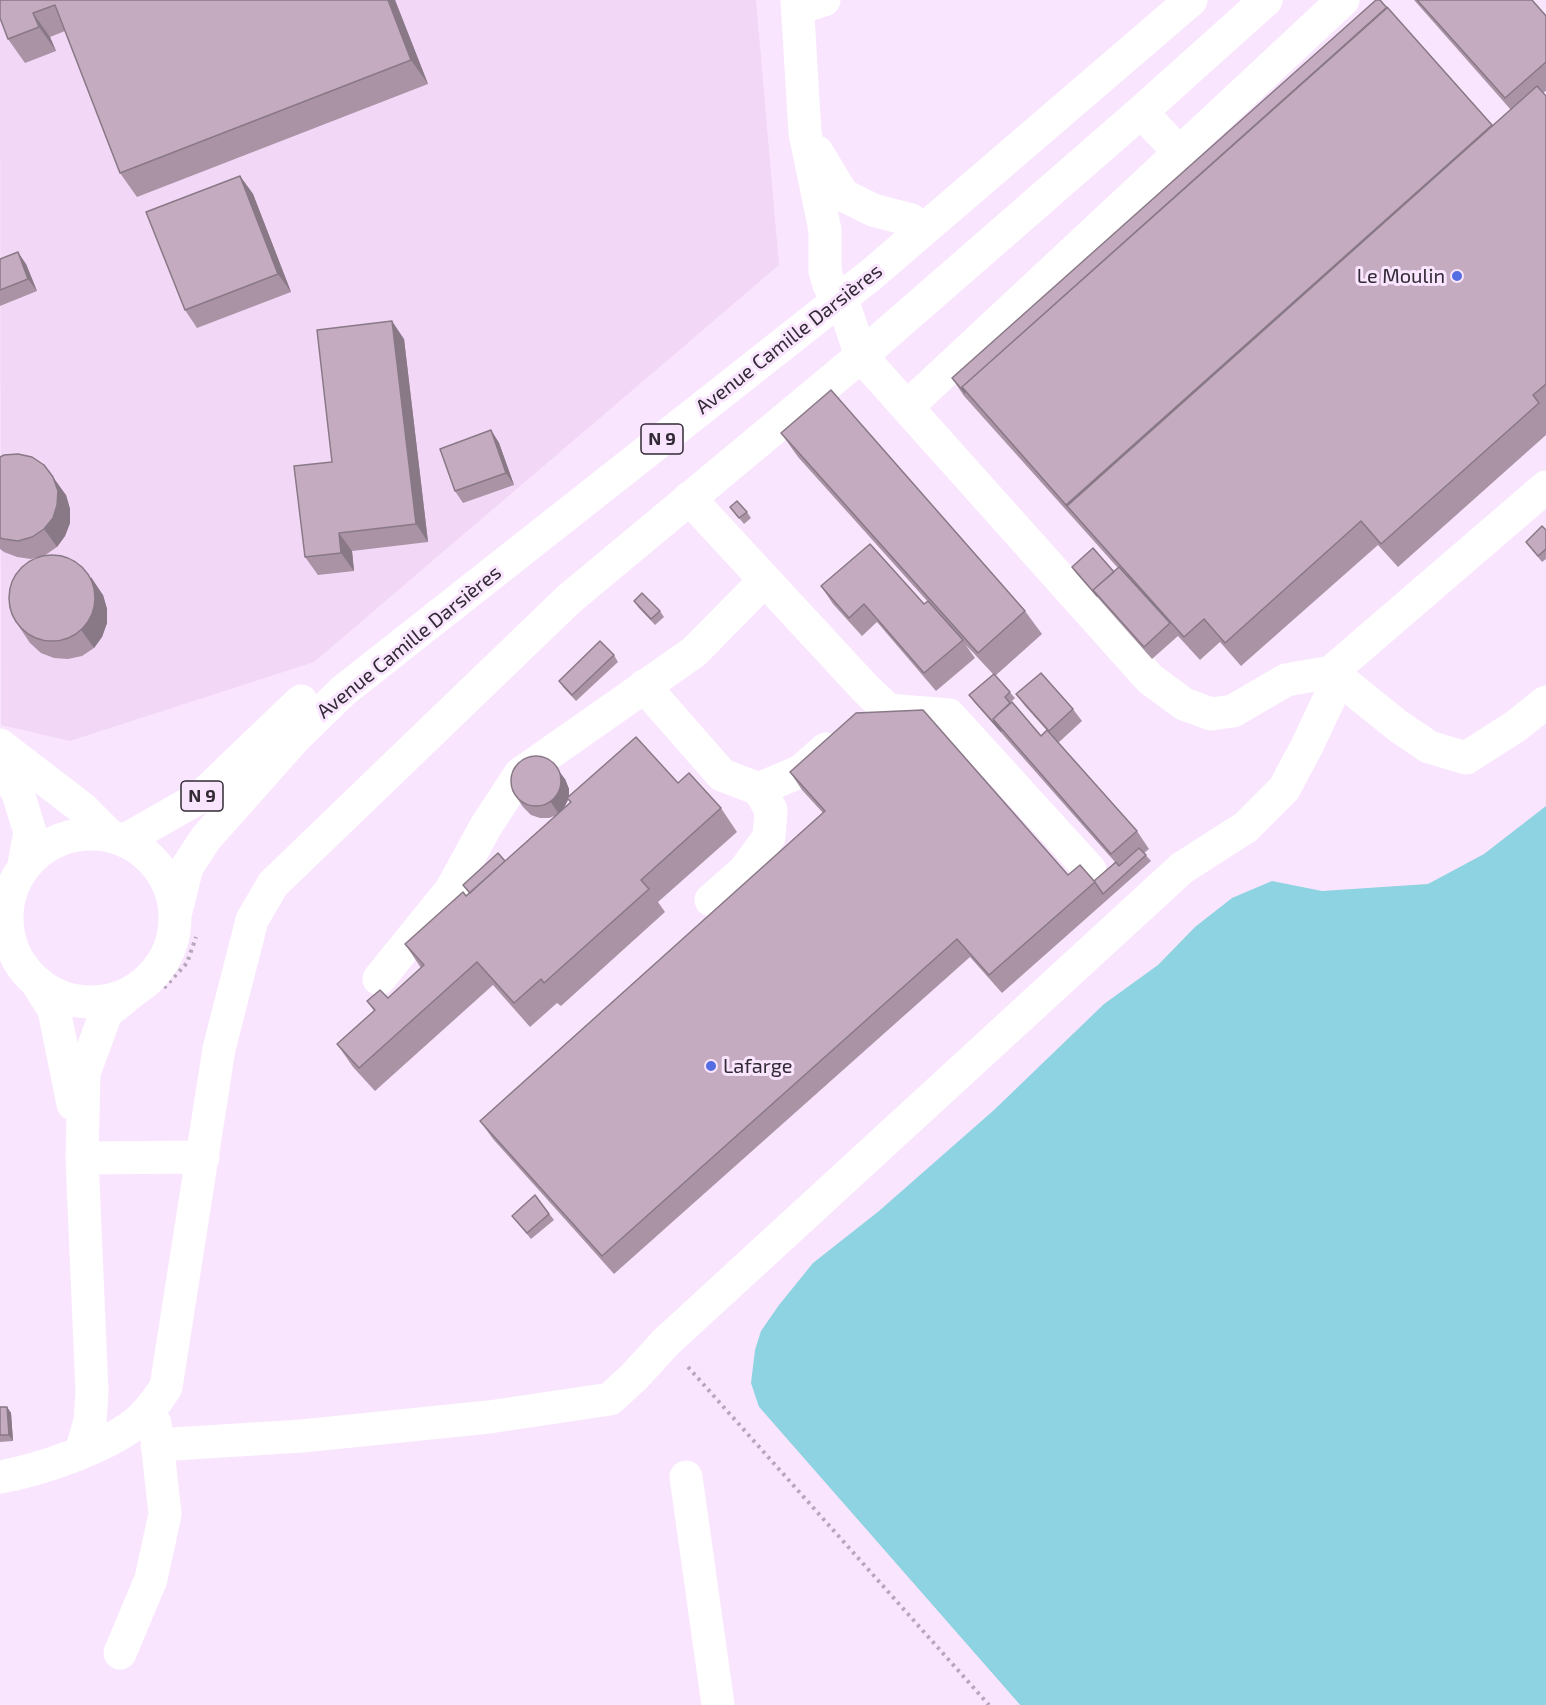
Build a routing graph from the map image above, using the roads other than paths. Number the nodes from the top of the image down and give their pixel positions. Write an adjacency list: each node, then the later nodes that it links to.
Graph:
1 (1160, 0): 9 (main road, Avenue Camille Darsières / N 9)
2 (1191, 0): 10 (main road, Avenue Camille Darsières / N 9)
3 (1266, 0): 6 (main road)
4 (1343, 0): 8 (main road)
5 (806, 3): 7 (main road)
6 (1141, 112): 8 (main road); 11 (main road)
7 (805, 133): 9 (main road); 10 (main road)
8 (1179, 152): 12 (main road)
9 (911, 220): 10 (main road, Avenue Camille Darsières / N 9)
10 (834, 293): 11 (main road); 23 (main road, Avenue Camille Darsières / N 9); 27 (main road, Avenue Camille Darsières / N 9)
11 (861, 356): 12 (main road); 14 (main road)
12 (907, 407): 16 (main road)
13 (1546, 487): 16 (main road)
14 (689, 498): 15 (main road); 31 (main road)
15 (765, 580): 17 (main road); 19 (main road)
16 (1331, 672): 18 (main road); 34 (main road)
17 (644, 686): 22 (main road); 29 (main road)
18 (1546, 702)
19 (863, 714): 22 (main road); 24 (main road)
20 (0, 745): 23 (main road)
21 (0, 770): 25 (main road)
22 (759, 789): 26 (main road)
23 (117, 838): 25 (main road); 27 (main road)
24 (1090, 870)
25 (12, 882): 28 (main road)
26 (711, 900)
27 (176, 911): 30 (main road)
28 (19, 967): 30 (main road); 32 (main road)
29 (379, 979)
30 (132, 992): 32 (main road)
31 (203, 1157): 32 (main road); 33 (main road)
32 (82, 1158): 35 (main road)
33 (152, 1407): 34 (main road); 35 (main road)
34 (157, 1445): 38 (main road)
35 (81, 1452): 36 (main road)
36 (0, 1477)
37 (686, 1477): 39 (main road)
38 (120, 1653)
39 (718, 1705)

